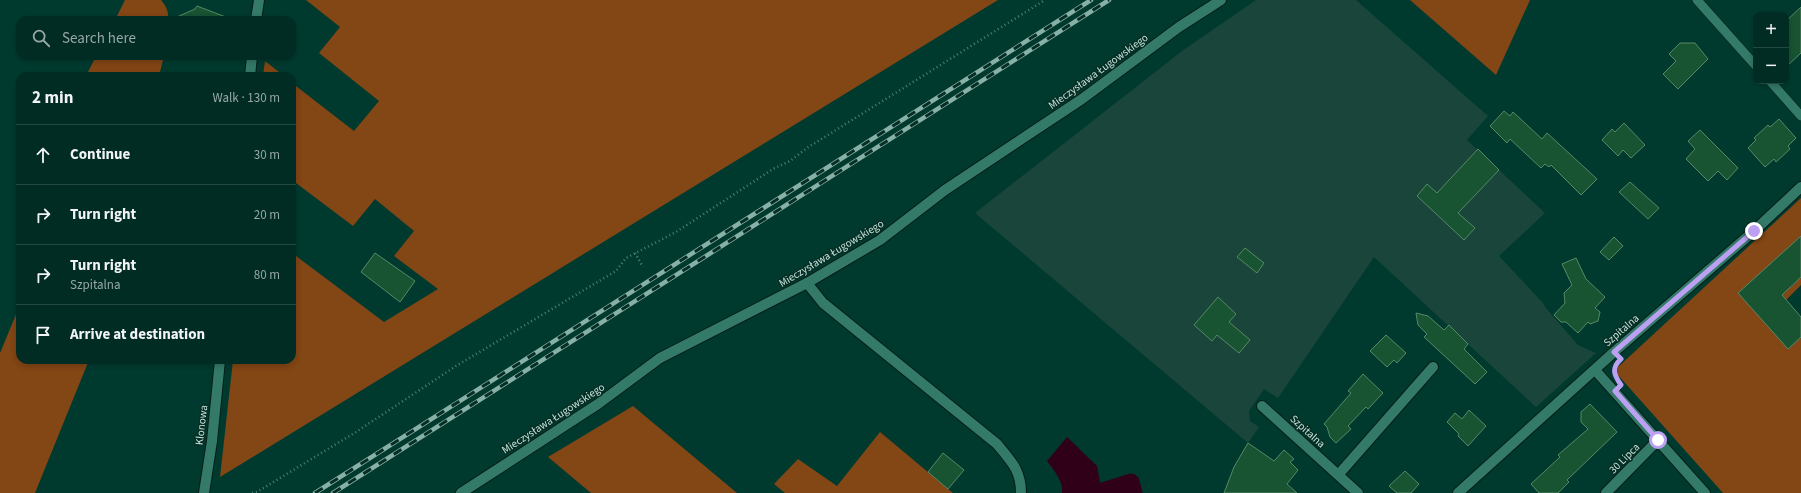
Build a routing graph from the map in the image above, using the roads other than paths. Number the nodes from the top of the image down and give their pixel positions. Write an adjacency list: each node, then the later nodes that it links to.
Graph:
1 (259, 0): 4 (street)
2 (1221, 0): 11 (street, Mieczysława Ługowskiego)
3 (1697, 0): 6 (lane)
4 (257, 16)
5 (252, 60): 7 (street)
6 (1753, 63)
7 (250, 72)
8 (1773, 84): 9 (lane)
9 (1801, 116)
10 (1801, 187): 14 (street, Szpitalna)
11 (807, 283): 19 (street, Mieczysława Ługowskiego); 20 (street)
12 (220, 364): 18 (street, Klonowa)
13 (1433, 367): 17 (street)
14 (1595, 370): 16 (street); 22 (street, Szpitalna)
15 (1262, 406): 17 (street, Szpitalna)
16 (1658, 440): 23 (street, 30 Lipca); 24 (street)
17 (1339, 474): 21 (street, Szpitalna)
18 (204, 493)
19 (461, 493)
20 (1021, 493)
21 (1358, 493)
22 (1458, 493)
23 (1606, 493)
24 (1705, 493)

